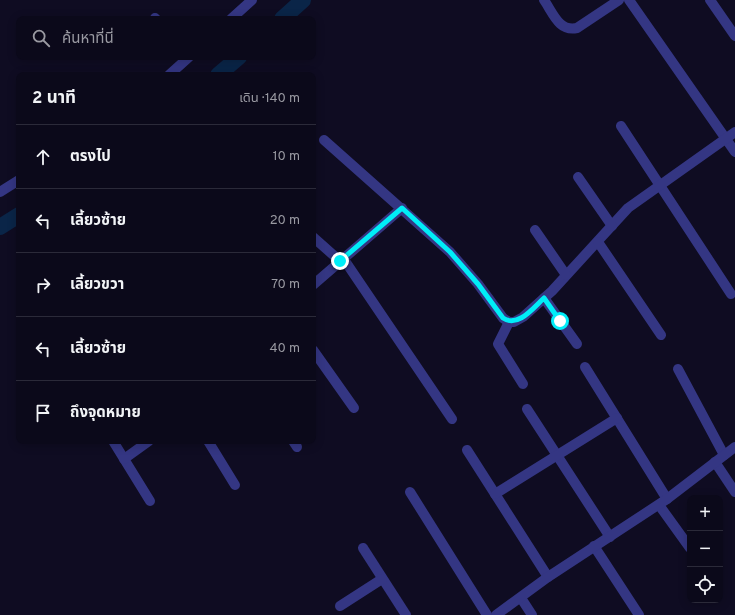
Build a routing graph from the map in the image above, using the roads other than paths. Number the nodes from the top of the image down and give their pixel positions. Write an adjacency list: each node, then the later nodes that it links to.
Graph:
1 (252, 0): 6 (street)
2 (544, 0): 3 (street)
3 (619, 0)
4 (630, 0): 12 (street)
5 (710, 0): 7 (street)
6 (234, 16)
7 (735, 36)
8 (186, 60): 9 (street)
9 (172, 72)
10 (621, 126): 17 (street)
11 (735, 132): 12 (street)
12 (726, 138): 14 (street); 17 (street)
13 (324, 140): 19 (street)
14 (735, 152)
15 (578, 177): 20 (street)
16 (16, 182): 18 (street)
17 (660, 184): 20 (street); 27 (street)
18 (0, 192)
19 (402, 208): 24 (street); 29 (street)
20 (612, 226): 23 (street)
21 (535, 230): 25 (street)
22 (316, 239): 24 (street)
23 (598, 242): 25 (street); 30 (street)
24 (342, 259): 26 (street); 39 (street)
25 (566, 275): 28 (street)
26 (316, 282)
27 (732, 294)
28 (544, 298): 29 (street); 31 (street)
29 (509, 322): 35 (street)
30 (661, 334)
31 (577, 344)
32 (316, 354): 36 (street)
33 (585, 368): 38 (street)
34 (678, 369): 46 (street)
35 (523, 384)
36 (354, 408)
37 (527, 409): 45 (street)
38 (617, 418): 45 (street); 54 (street)
39 (452, 419)
40 (115, 444): 47 (street)
41 (144, 444): 47 (street)
42 (210, 444): 49 (street)
43 (735, 447): 46 (street)
44 (466, 450): 52 (street)
45 (557, 455): 52 (street); 55 (street)
46 (724, 455): 48 (street)
47 (124, 458): 53 (street)
48 (715, 462): 51 (street); 54 (street)
49 (235, 485)
50 (410, 492): 64 (street)
51 (735, 492)
52 (495, 494): 59 (street)
53 (150, 501)
54 (663, 502): 55 (street); 56 (street)
55 (610, 537): 57 (street)
56 (687, 543)
57 (594, 546): 59 (street); 67 (street)
58 (363, 548): 60 (street)
59 (548, 577): 61 (street)
60 (382, 579): 62 (street); 63 (street)
61 (521, 598): 65 (street); 66 (street)
62 (340, 606)
63 (406, 615)
64 (487, 615)
65 (496, 615)
66 (532, 615)
67 (639, 615)

